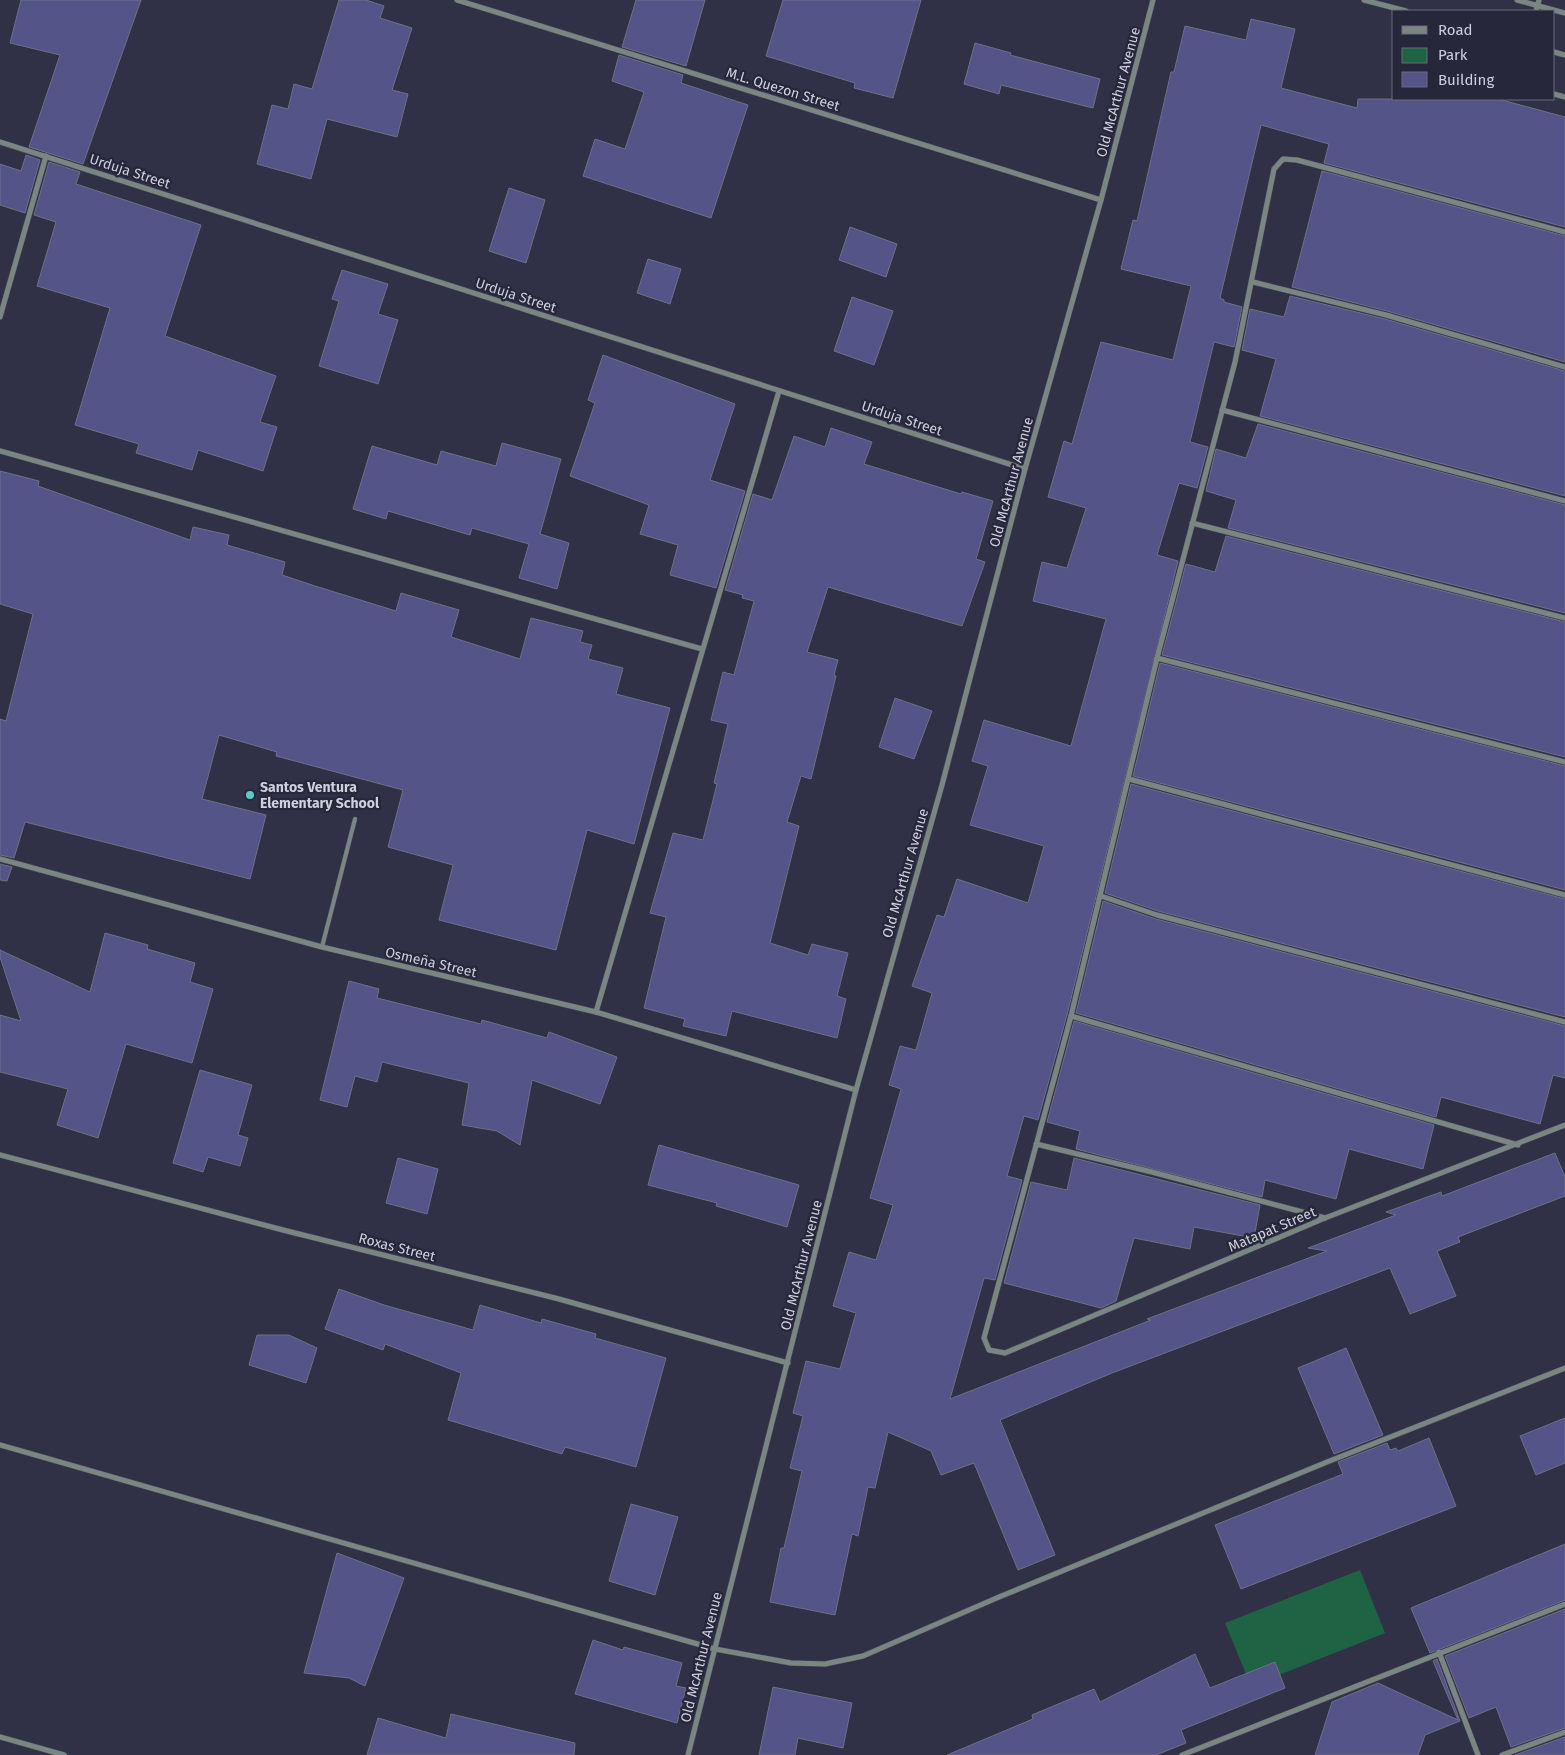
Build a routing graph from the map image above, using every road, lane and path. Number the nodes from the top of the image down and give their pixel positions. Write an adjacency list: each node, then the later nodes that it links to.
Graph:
1 (457, 0): 10 (street, M.L. Quezon Street)
2 (1153, 0): 10 (street, Old McArthur Avenue)
3 (1364, 0): 6 (street)
4 (1516, 0): 5 (street)
5 (1537, 6): 7 (street)
6 (1402, 10)
7 (1553, 10)
8 (0, 142): 9 (street, Urduja Street)
9 (46, 156): 13 (street); 15 (street, Urduja Street)
10 (1101, 200): 18 (street, Old McArthur Avenue)
11 (1565, 232): 12 (street)
12 (1253, 282): 14 (street); 16 (street)
13 (0, 317)
14 (1565, 367)
15 (780, 391): 18 (street, Urduja Street); 22 (street)
16 (1222, 410): 19 (street); 20 (street)
17 (0, 450): 22 (street)
18 (1025, 469): 34 (street, Old McArthur Avenue)
19 (1565, 501)
20 (1192, 523): 21 (street); 23 (street)
21 (1565, 618)
22 (702, 649): 31 (street)
23 (1157, 658): 24 (street); 25 (street)
24 (1565, 762)
25 (1129, 779): 28 (street); 29 (street)
26 (355, 818): 30 (lane)
27 (0, 859): 30 (street, Osmeña Street)
28 (1565, 895)
29 (1101, 896): 32 (street); 33 (street)
30 (322, 948): 31 (street, Osmeña Street)
31 (596, 1012): 34 (street, Osmeña Street)
32 (1072, 1016): 36 (street); 37 (street)
33 (1565, 1022)
34 (856, 1090): 40 (street, Old McArthur Avenue)
35 (1565, 1125): 37 (street, Matapat Street)
36 (1036, 1144): 39 (street); 39 (street, Matapat Street)
37 (1518, 1145): 39 (street, Matapat Street)
38 (0, 1155): 40 (street, Roxas Street)
39 (1326, 1218)
40 (788, 1363): 44 (street, Old McArthur Avenue)
41 (1565, 1368): 44 (street)
42 (0, 1445): 44 (street)
43 (1565, 1604): 45 (street)
44 (715, 1649): 49 (street, Old McArthur Avenue)
45 (1439, 1652): 50 (street); 51 (street)
46 (1565, 1732): 52 (street)
47 (0, 1737): 48 (street)
48 (64, 1755)
49 (688, 1755)
50 (1182, 1755)
51 (1478, 1755)
52 (1502, 1755)

